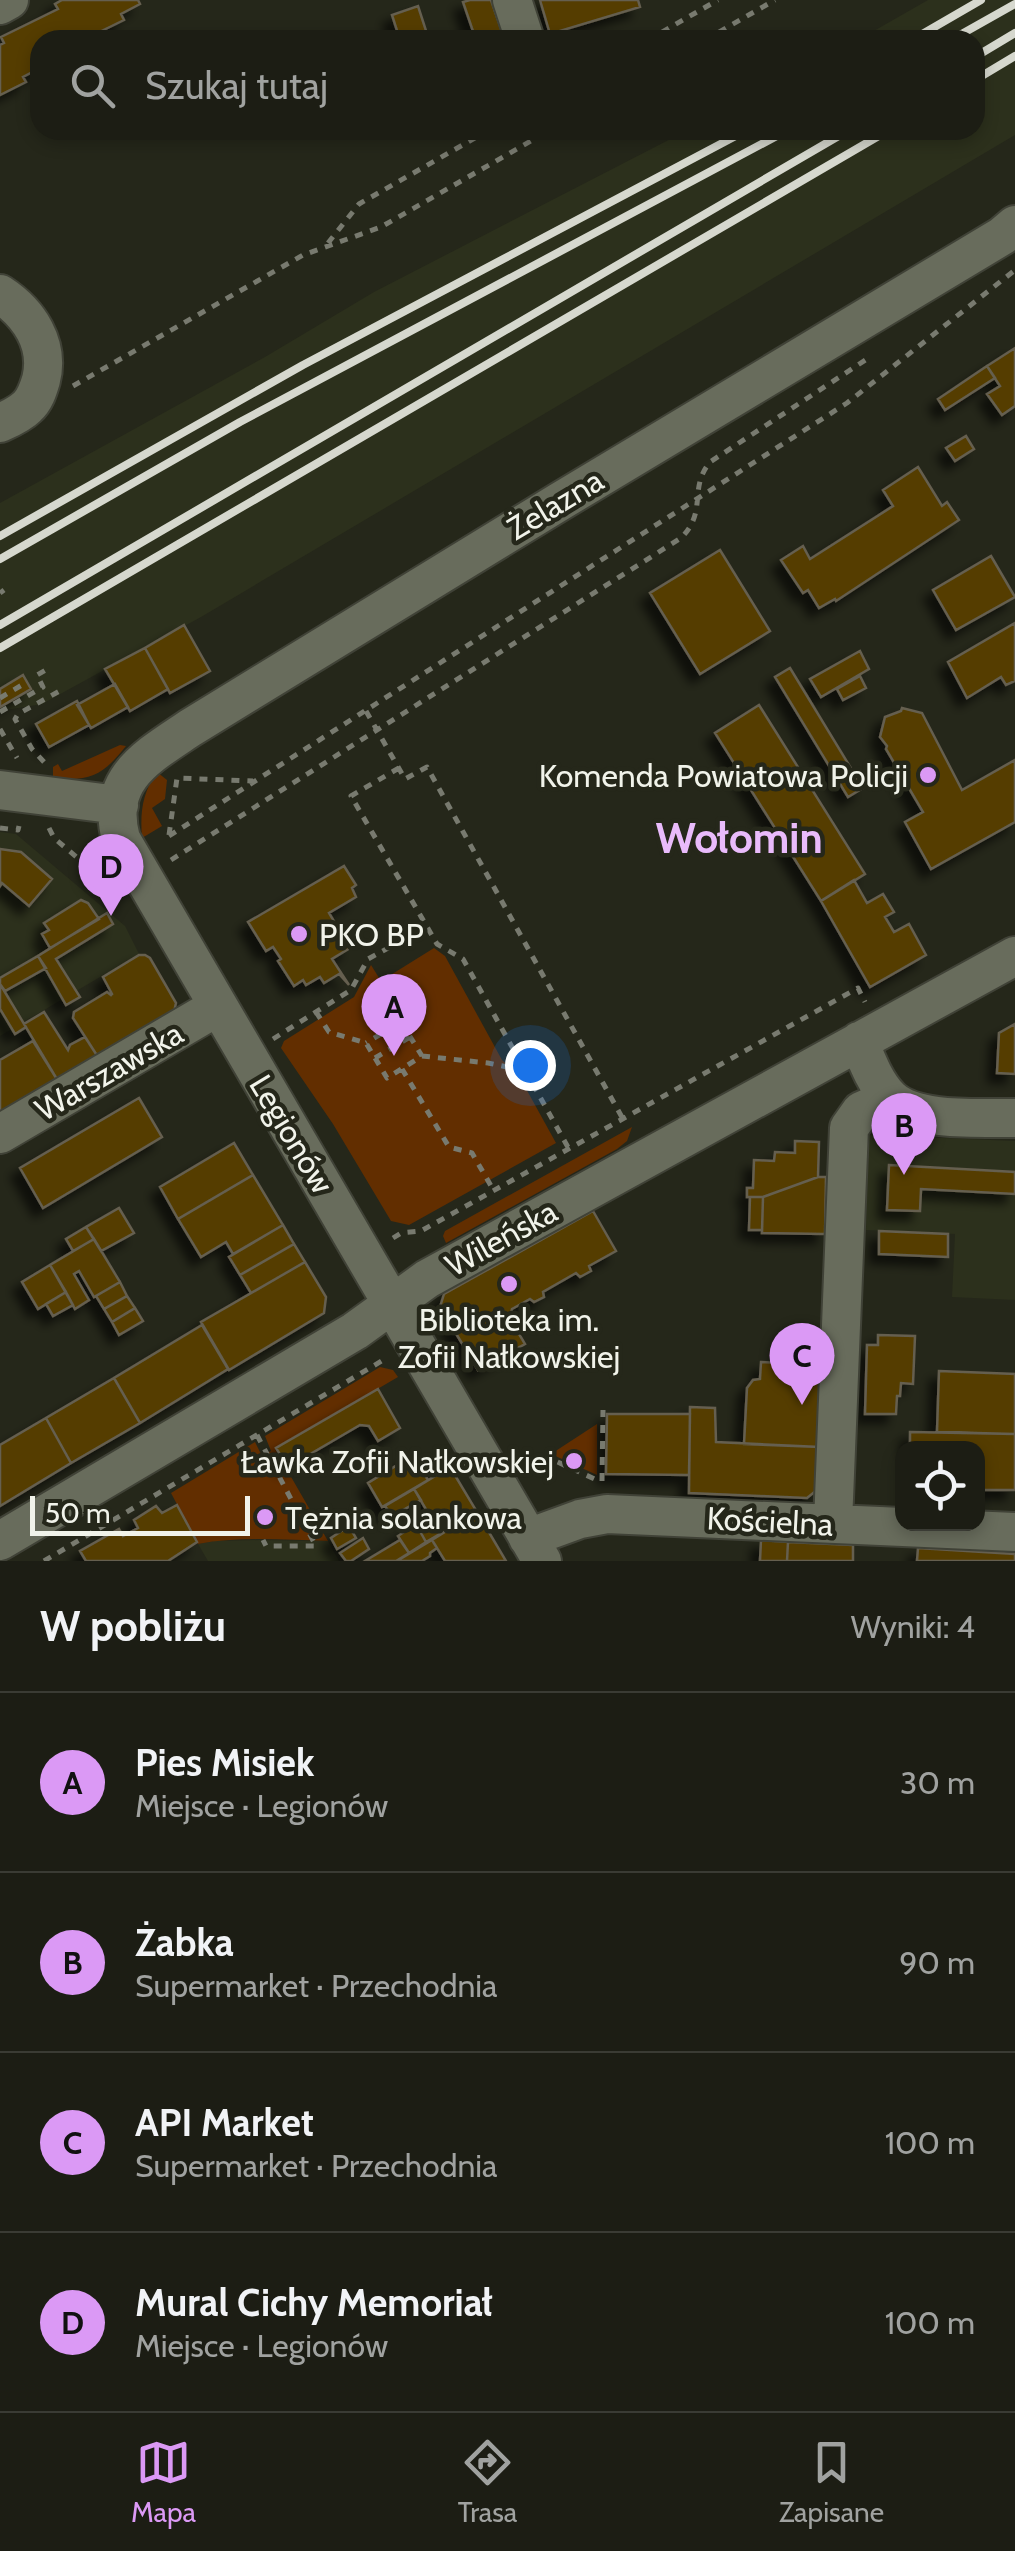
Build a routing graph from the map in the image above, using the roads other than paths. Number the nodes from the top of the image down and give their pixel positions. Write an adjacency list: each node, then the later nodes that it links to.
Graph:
1 (9, 0): 3 (street)
2 (512, 0): 4 (street)
3 (0, 4)
4 (522, 30)
5 (1012, 247): 9 (street, Żelazna)
6 (0, 294): 7 (street)
7 (0, 424)
8 (10, 777): 9 (street)
9 (119, 806): 11 (street, Legionów)
10 (1015, 956): 12 (street, Wileńska)
11 (217, 1007): 15 (street, Warszawska); 16 (street, Legionów)
12 (864, 1025): 13 (street); 16 (street, Wileńska)
13 (890, 1098): 14 (street); 17 (street)
14 (1015, 1118)
15 (0, 1134)
16 (394, 1304): 19 (street, Wileńska); 20 (street, Legionów)
17 (833, 1523): 18 (street, Kościelna); 20 (street, Kościelna)
18 (1015, 1532)
19 (0, 1541)
20 (535, 1549)

